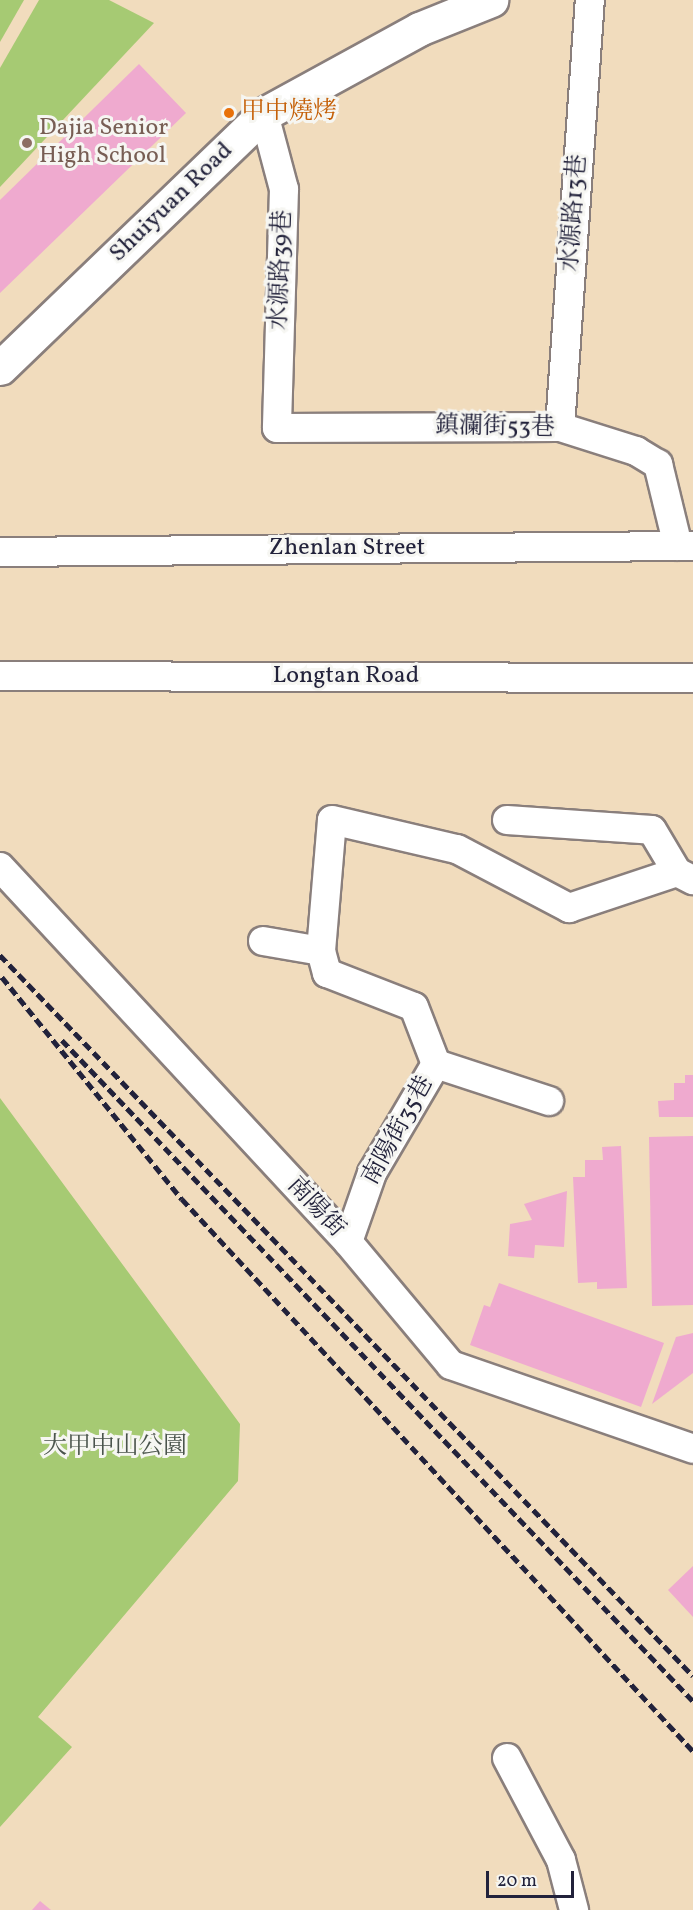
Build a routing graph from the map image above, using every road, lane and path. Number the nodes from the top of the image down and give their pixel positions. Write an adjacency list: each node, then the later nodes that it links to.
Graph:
1 (491, 0): 3 (main road, Shuiyuan Road)
2 (590, 0): 5 (street, 水源路13巷)
3 (264, 114): 4 (main road, Shuiyuan Road); 6 (street, 水源路39巷)
4 (0, 368)
5 (560, 427): 6 (street, 鎮瀾街53巷); 7 (street, 鎮瀾街53巷)
6 (277, 429)
7 (685, 546): 8 (street, Zhenlan Street)
8 (0, 552)
9 (0, 676): 10 (street, Longtan Road)
10 (693, 678)
11 (507, 820): 13 (street)
12 (0, 867): 18 (street, 南陽街)
13 (685, 876): 15 (street)
14 (263, 941): 15 (street)
15 (321, 951): 16 (street)
16 (436, 1064): 17 (street, 南陽街35巷); 18 (street, 南陽街35巷)
17 (549, 1101)
18 (348, 1242): 19 (street, 南陽街)
19 (693, 1449)
20 (507, 1758): 21 (street)
21 (574, 1910)

